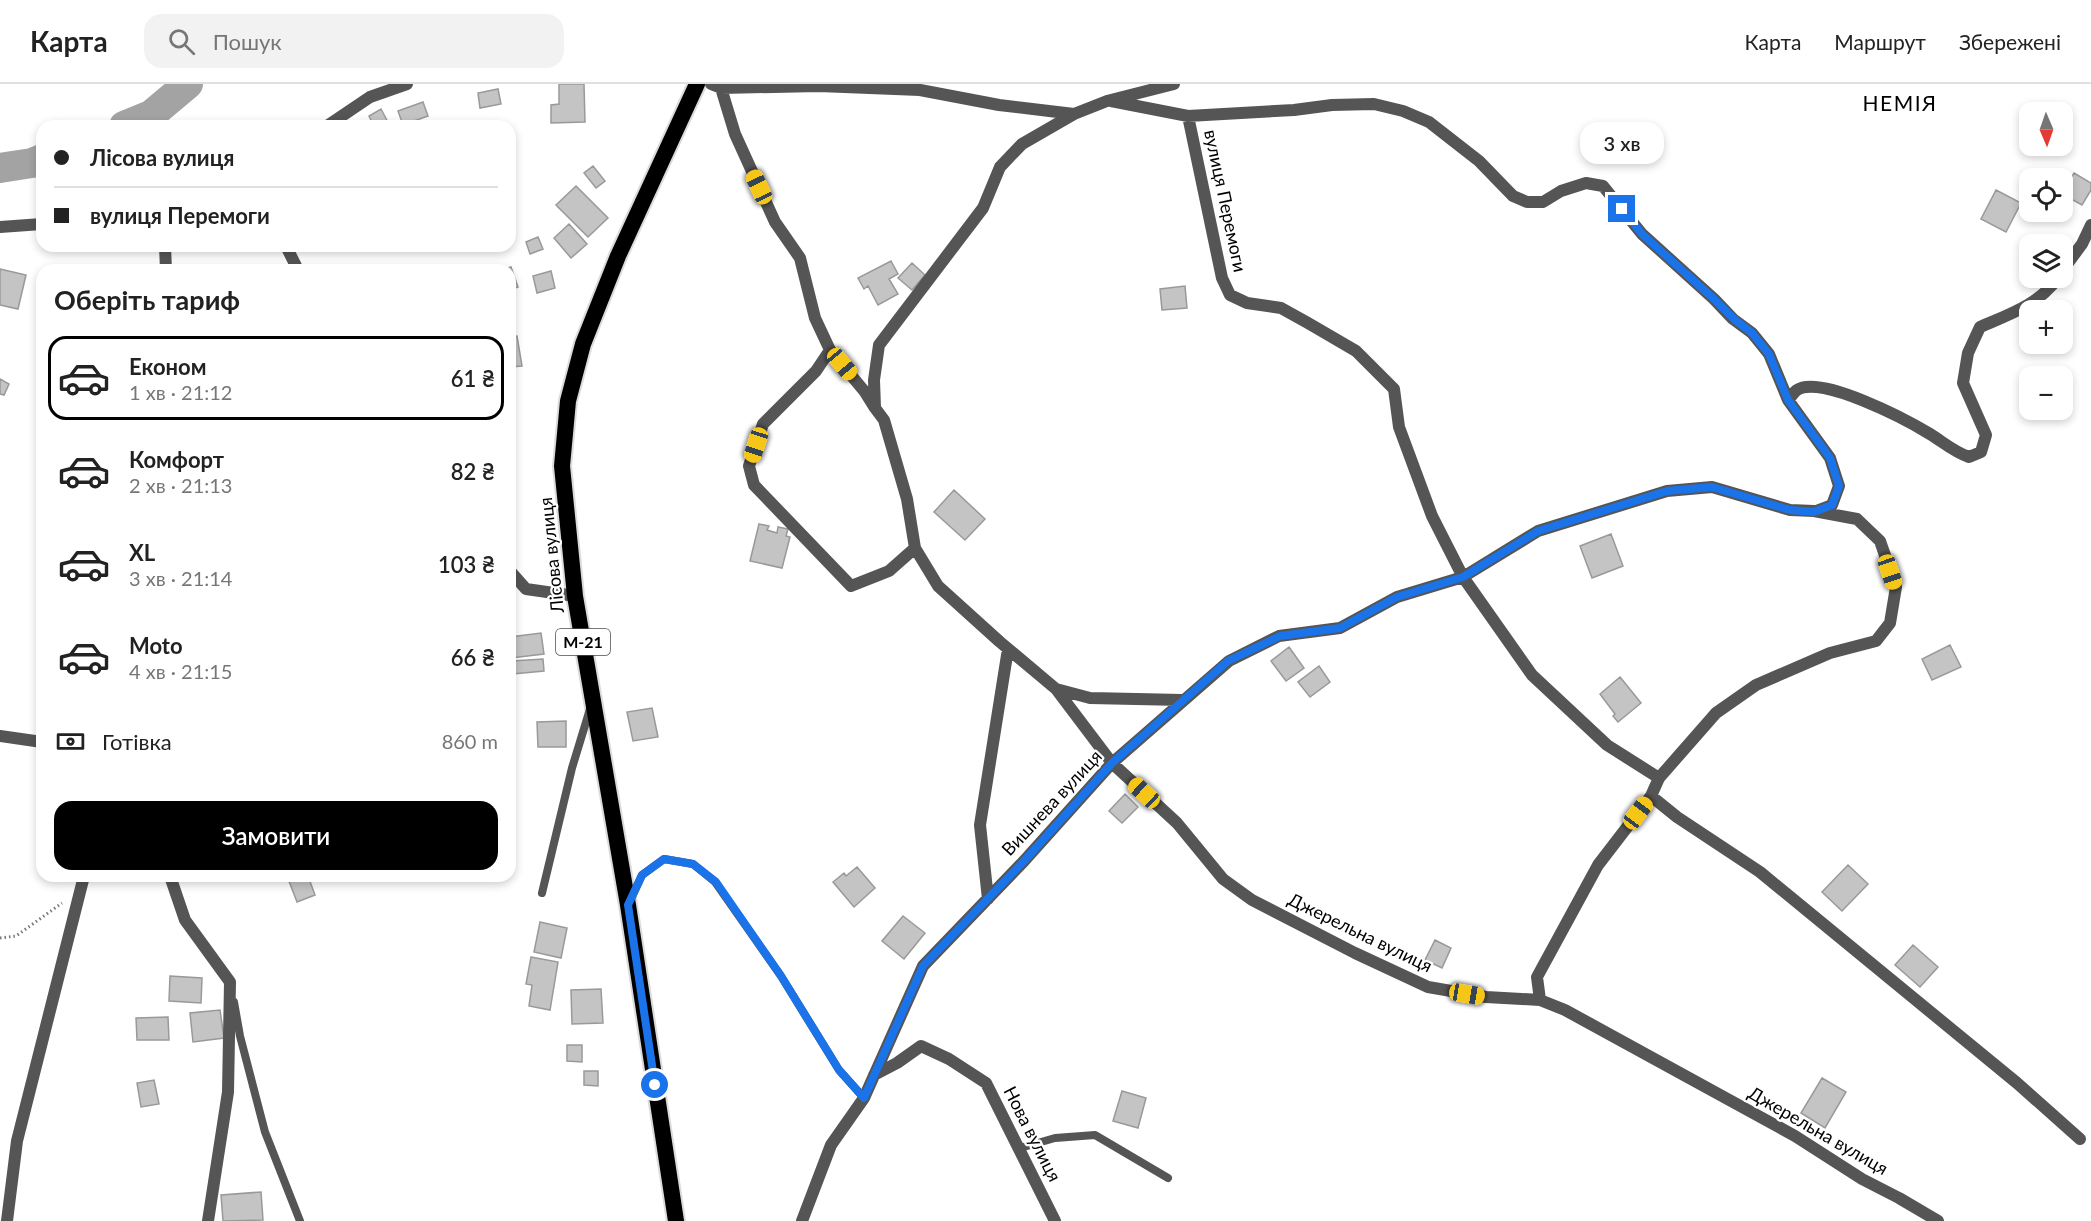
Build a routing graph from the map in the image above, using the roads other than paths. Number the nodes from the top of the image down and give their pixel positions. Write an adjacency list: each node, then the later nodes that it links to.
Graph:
1 (406, 84): 8 (street)
2 (697, 84): 21 (highway, Лісова вулиця / М-21)
3 (1174, 84): 5 (street, Джерельна вулиця)
4 (716, 86): 6 (street); 14 (street, Джерельна вулиця)
5 (1107, 101): 6 (street, Джерельна вулиця); 7 (street, вулиця Перемоги)
6 (1074, 114): 16 (street, Джерельна вулиця)
7 (1188, 116): 15 (street, вулиця Перемоги); 19 (street, вулиця Перемоги)
8 (336, 120)
9 (36, 225): 11 (street)
10 (2091, 225): 12 (street)
11 (0, 228)
12 (2073, 256)
13 (2051, 288): 15 (street)
14 (830, 350): 16 (street, Джерельна вулиця); 18 (street)
15 (1788, 400): 17 (street)
16 (875, 408): 18 (street, Джерельна вулиця)
17 (1814, 512): 19 (street, Вишнева вулиця); 29 (street, Вишнева вулиця)
18 (915, 548): 22 (street, Джерельна вулиця)
19 (1463, 577): 25 (street, Вишнева вулиця); 29 (street)
20 (516, 578): 21 (street)
21 (575, 596): 24 (highway, Лісова вулиця / М-21)
22 (1008, 649): 23 (street, Джерельна вулиця); 34 (street)
23 (1056, 689): 25 (street, Джерельна вулиця); 28 (street, Джерельна вулиця)
24 (592, 700): 33 (lane); 35 (highway, Лісова вулиця / М-21)
25 (1182, 700): 28 (street, Вишнева вулиця)
26 (0, 736): 27 (street)
27 (36, 741)
28 (1112, 763): 34 (street, Вишнева вулиця); 37 (street, Джерельна вулиця)
29 (1659, 778): 30 (street)
30 (1651, 796): 37 (street); 40 (street)
31 (82, 882): 43 (street)
32 (172, 882): 36 (street)
33 (542, 893)
34 (988, 898): 38 (street, Вишнева вулиця)
35 (628, 905): 39 (lane); 46 (highway, Лісова вулиця / М-21)
36 (230, 982): 44 (street); 45 (lane)
37 (1540, 1000): 49 (street, Джерельна вулиця)
38 (873, 1075): 39 (street, Вишнева вулиця); 41 (street, Нова вулиця)
39 (864, 1098): 47 (street, Вишнева вулиця)
40 (2080, 1139)
41 (1020, 1148): 42 (lane); 48 (street, Нова вулиця)
42 (1168, 1178)
43 (8, 1221)
44 (208, 1221)
45 (300, 1221)
46 (676, 1221)
47 (802, 1221)
48 (1055, 1221)
49 (1938, 1221)

